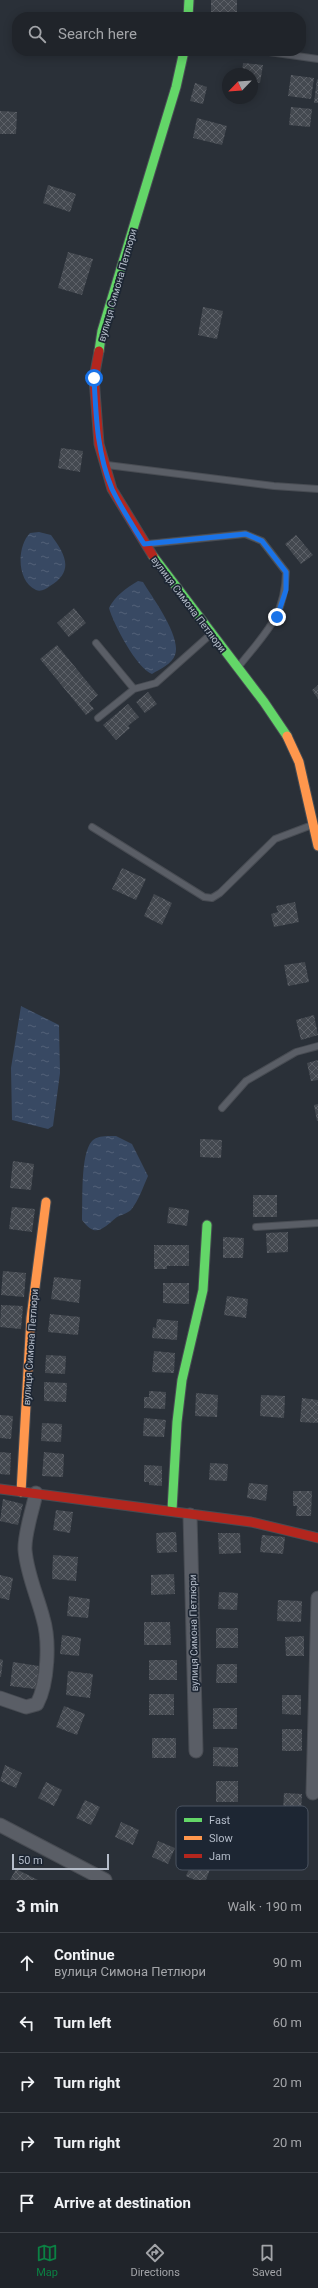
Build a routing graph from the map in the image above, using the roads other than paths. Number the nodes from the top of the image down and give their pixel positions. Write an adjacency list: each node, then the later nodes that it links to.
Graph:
1 (189, 0): 2 (street)
2 (188, 12)
3 (183, 56): 6 (street, вулиця Симона Петлюри)
4 (297, 56): 5 (lane)
5 (318, 59)
6 (104, 464): 7 (lane); 8 (street, вулиця Симона Петлюри)
7 (318, 489)
8 (144, 544): 9 (street, вулиця Симона Петлюри); 11 (lane)
9 (211, 634): 11 (street, вулиця Симона Петлюри); 12 (lane)
10 (96, 643): 12 (lane)
11 (237, 669): 14 (street, вулиця Симона Петлюри)
12 (134, 689): 13 (lane)
13 (98, 718)
14 (314, 825): 15 (lane); 16 (street, вулиця Симона Петлюри)
15 (92, 828)
16 (318, 846)
17 (318, 1046): 18 (lane)
18 (222, 1108)
19 (46, 1202): 24 (street, вулиця Симона Петлюри)
20 (318, 1222): 22 (lane)
21 (207, 1225): 26 (street)
22 (256, 1227)
23 (0, 1489): 24 (street)
24 (21, 1492): 25 (street)
25 (36, 1493): 26 (street); 30 (street)
26 (172, 1510): 27 (street)
27 (190, 1515): 28 (street); 31 (street, вулиця Симона Петлюри)
28 (318, 1538)
29 (318, 1598): 32 (street)
30 (0, 1698)
31 (196, 1751)
32 (313, 1793)
33 (0, 1825): 34 (street)
34 (105, 1880)

